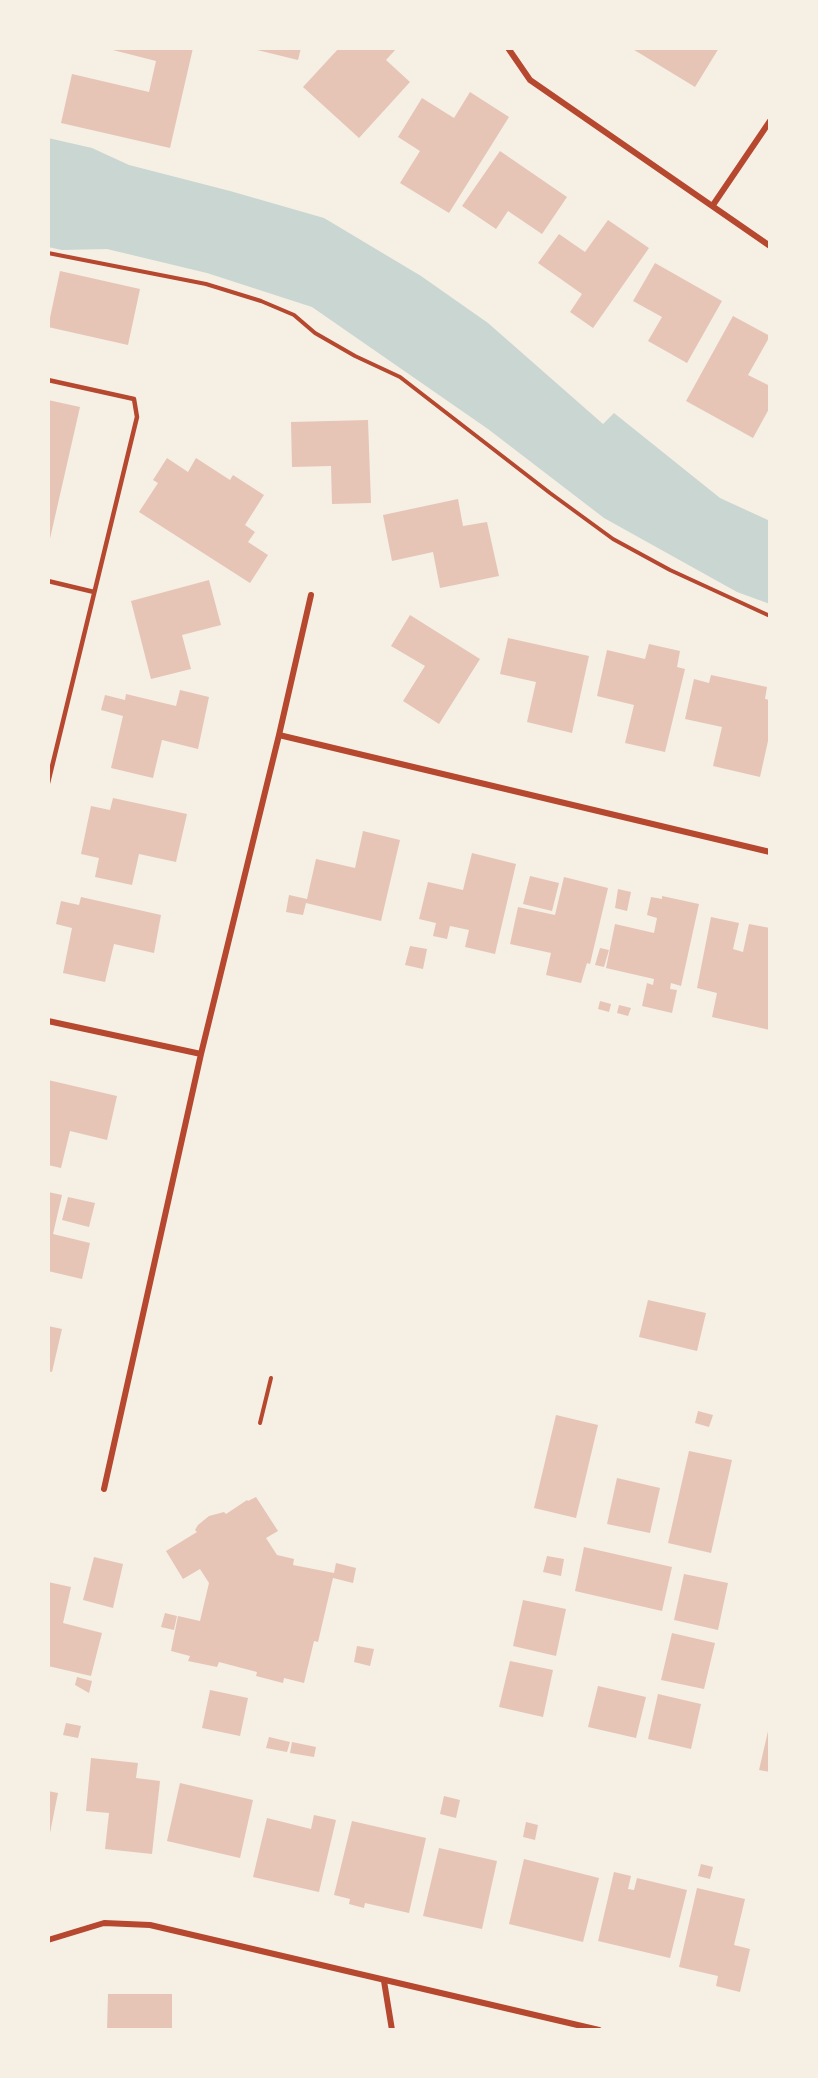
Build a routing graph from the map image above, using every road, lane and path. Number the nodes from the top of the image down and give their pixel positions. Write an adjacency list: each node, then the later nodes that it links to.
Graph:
1 (508, 48): 3 (street)
2 (770, 121): 3 (street)
3 (713, 205): 4 (street)
4 (770, 246)
5 (48, 253): 10 (path)
6 (48, 380): 8 (lane)
7 (48, 581): 8 (lane)
8 (94, 592): 12 (lane)
9 (311, 595): 11 (street)
10 (770, 616)
11 (279, 735): 13 (street); 15 (street)
12 (48, 782)
13 (770, 852)
14 (48, 1020): 15 (street)
15 (201, 1054): 18 (street)
16 (270, 1377): 17 (path)
17 (260, 1423)
18 (104, 1489)
19 (48, 1940): 20 (street)
20 (384, 1981): 21 (street); 22 (street)
21 (392, 2030)
22 (599, 2030)

